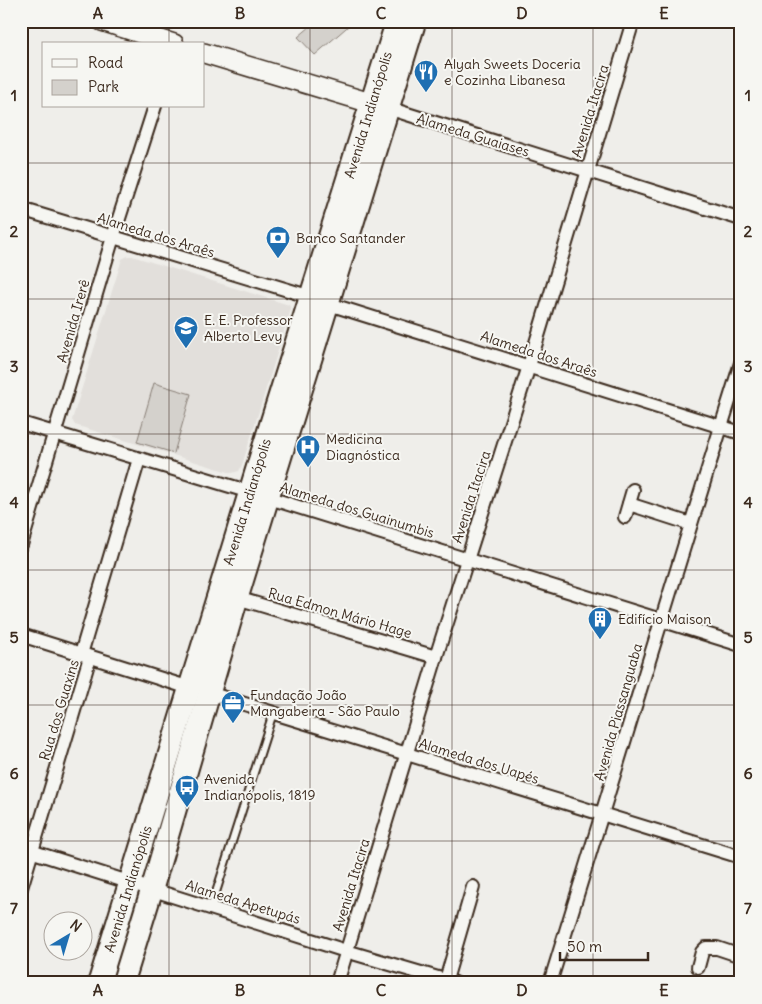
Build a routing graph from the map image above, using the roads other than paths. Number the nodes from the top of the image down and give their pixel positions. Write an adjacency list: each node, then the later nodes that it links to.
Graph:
1 (102, 21): 5 (street)
2 (397, 21): 7 (main road, Avenida Indianópolis)
3 (415, 21): 7 (main road, Avenida Indianópolis)
4 (633, 21): 9 (street, Avenida Itacira)
5 (168, 42)
6 (205, 53): 7 (street, Alameda Guaiases)
7 (380, 106): 9 (street, Alameda Guaiases); 13 (main road, Avenida Indianópolis)
8 (153, 108): 12 (street, Avenida Irerê)
9 (587, 170): 11 (street, Alameda Guaiases); 15 (street, Avenida Itacira)
10 (21, 209): 12 (street, Alameda dos Araês)
11 (741, 219)
12 (113, 238): 13 (street, Alameda dos Araês); 19 (street, Avenida Irerê)
13 (320, 301): 15 (street, Alameda dos Araês); 22 (main road, Avenida Indianópolis)
14 (741, 363): 17 (street, Avenida Piassanguaba)
15 (529, 366): 17 (street, Alameda dos Araês); 27 (street, Avenida Itacira)
16 (21, 423): 19 (street, Alameda dos Guainumbis)
17 (721, 427): 18 (street, Alameda dos Araês); 25 (street, Avenida Piassanguaba)
18 (741, 433)
19 (56, 434): 20 (street, Alameda dos Guainumbis); 26 (street, Avenida Irerê)
20 (139, 460): 22 (street, Alameda dos Guainumbis); 32 (street, Rua dos Guaxins)
21 (633, 490): 23 (street)
22 (259, 495): 27 (street, Alameda dos Guainumbis); 28 (main road, Avenida Indianópolis); 34 (main road, Avenida Indianópolis)
23 (629, 504): 24 (street); 25 (street)
24 (625, 517)
25 (691, 524): 29 (street, Avenida Piassanguaba)
26 (21, 545)
27 (467, 559): 29 (street, Alameda dos Guainumbis); 33 (street, Avenida Itacira)
28 (237, 598): 33 (street, Rua Edmon Mário Hage); 34 (main road, Avenida Indianópolis)
29 (660, 620): 31 (street, Alameda dos Guainumbis); 37 (street, Avenida Piassanguaba)
30 (21, 635): 32 (street, Alameda dos Uapés)
31 (741, 644)
32 (86, 656): 34 (street, Alameda dos Uapés); 38 (street, Rua dos Guaxins)
33 (436, 657): 36 (street, Avenida Itacira)
34 (200, 691): 35 (street, Alameda dos Uapés); 40 (main road, Avenida Indianópolis); 43 (main road, Avenida Indianópolis)
35 (273, 713): 36 (street, Alameda dos Uapés); 44 (lane)
36 (406, 754): 37 (street, Alameda dos Uapés); 45 (street, Avenida Itacira)
37 (604, 814): 39 (street, Alameda dos Uapés); 52 (street, Avenida Piassanguaba)
38 (27, 850): 40 (street, Alameda Apetupás); 42 (street, Rua dos Guaxins)
39 (741, 857)
40 (131, 882): 43 (street, Alameda Apetupás); 49 (main road, Avenida Indianópolis)
41 (473, 887): 48 (street)
42 (21, 888)
43 (152, 889): 44 (street, Alameda Apetupás); 50 (main road, Avenida Indianópolis)
44 (211, 908): 45 (street, Alameda Apetupás)
45 (346, 950): 48 (street, Alameda Apetupás); 51 (street, Avenida Itacira)
46 (741, 956): 47 (street)
47 (698, 967)
48 (451, 981)
49 (99, 983)
50 (123, 983)
51 (336, 983)
52 (550, 983)

